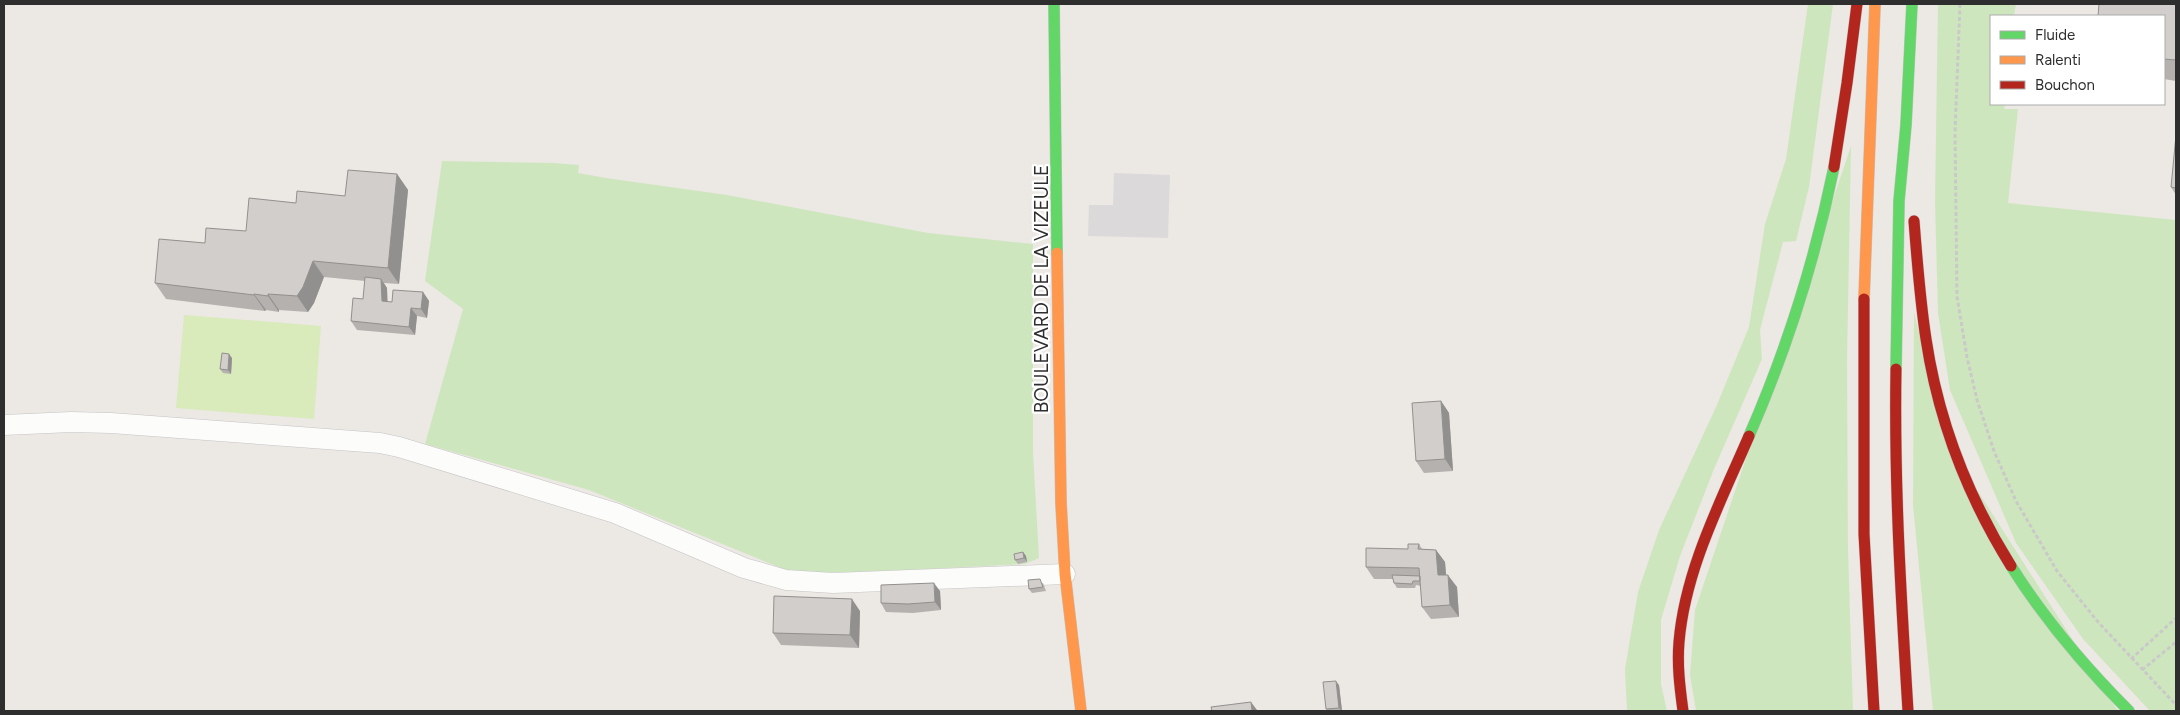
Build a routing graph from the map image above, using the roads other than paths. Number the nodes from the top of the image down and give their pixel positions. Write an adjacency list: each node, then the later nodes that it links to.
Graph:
1 (1054, 4): 9 (main road, BOULEVARD DE LA VIZEULE)
2 (1857, 4): 12 (main road)
3 (1875, 4): 13 (main road)
4 (1912, 4): 5 (main road)
5 (1906, 124): 6 (main road); 10 (main road)
6 (1912, 191)
7 (1913, 210): 16 (main road)
8 (4, 425): 9 (street)
9 (1065, 574): 11 (main road, BOULEVARD DE LA VIZEULE)
10 (1900, 582): 14 (main road); 15 (main road)
11 (1081, 711)
12 (1684, 711)
13 (1874, 711)
14 (1908, 711)
15 (1918, 711)
16 (2129, 711)

